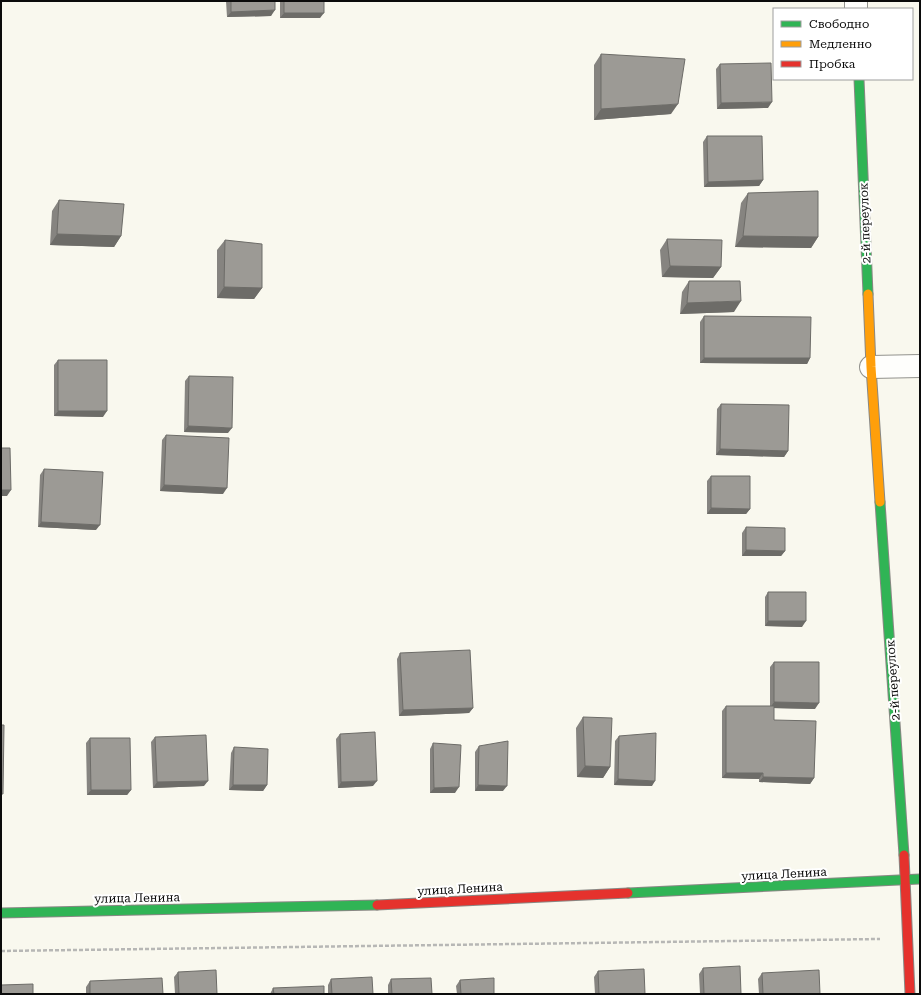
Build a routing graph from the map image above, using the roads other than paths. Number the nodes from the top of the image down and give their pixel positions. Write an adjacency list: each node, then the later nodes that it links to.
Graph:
1 (859, 80): 3 (street, 2-й переулок)
2 (920, 366): 3 (street)
3 (871, 367): 5 (street, 2-й переулок)
4 (920, 879): 5 (street, улица Ленина)
5 (906, 880): 6 (street, улица Ленина); 7 (street, 2-й переулок)
6 (1, 913)
7 (910, 994)

